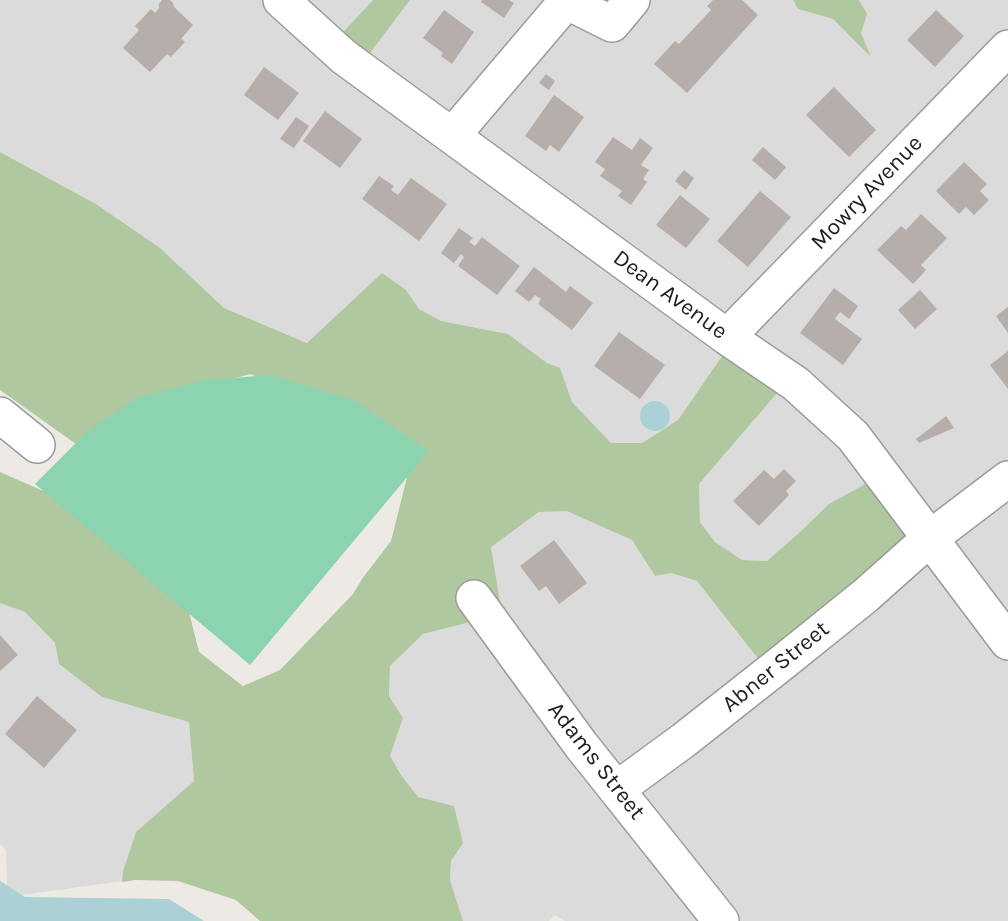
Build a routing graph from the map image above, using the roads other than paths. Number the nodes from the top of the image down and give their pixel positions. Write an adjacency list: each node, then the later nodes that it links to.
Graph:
1 (281, 0): 5 (street, Dean Avenue)
2 (632, 0): 3 (street)
3 (565, 1): 5 (street)
4 (1008, 48): 6 (street, Mowry Avenue)
5 (452, 136): 6 (street, Dean Avenue)
6 (727, 337): 10 (street, Dean Avenue)
7 (0, 415): 8 (street)
8 (37, 445)
9 (1008, 479): 10 (street, Abner Street)
10 (929, 540): 12 (street, Dean Avenue); 13 (street, Abner Street)
11 (474, 598): 13 (street, Adams Street)
12 (1008, 642)
13 (617, 789): 14 (street, Adams Street)
14 (721, 921)

